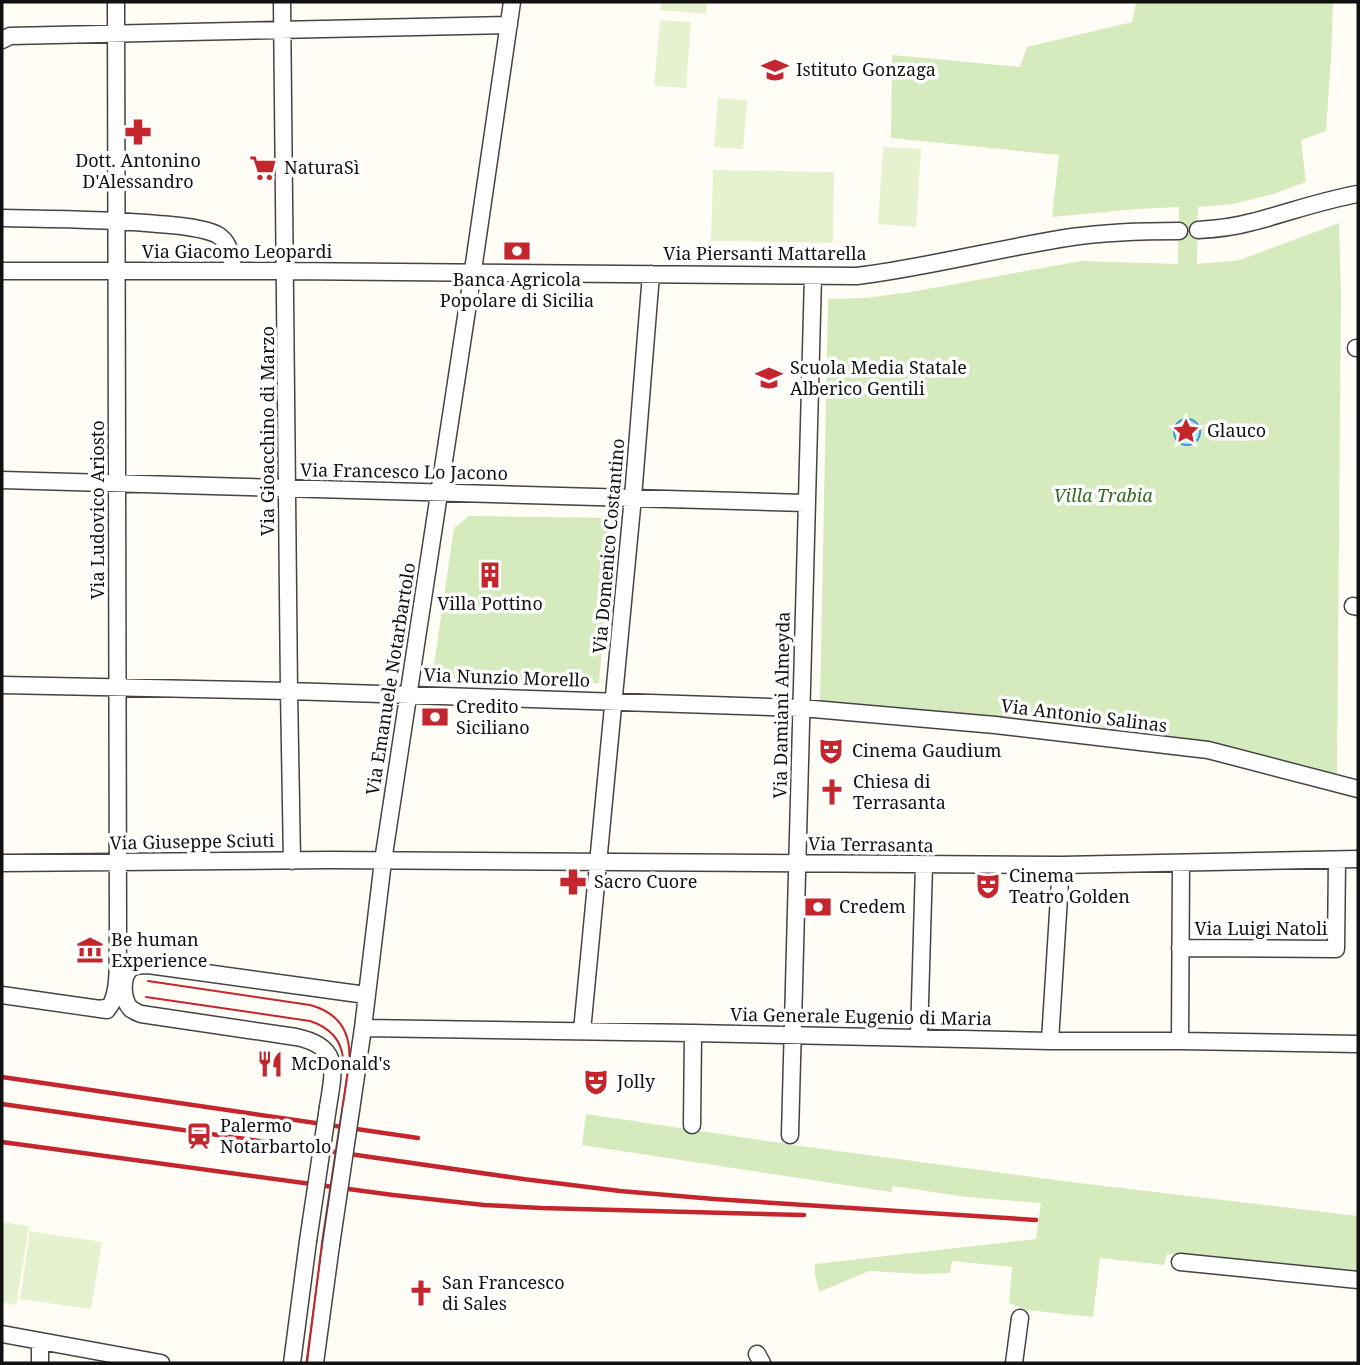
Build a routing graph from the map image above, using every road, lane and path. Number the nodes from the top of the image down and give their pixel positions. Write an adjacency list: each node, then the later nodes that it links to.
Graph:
1 (116, 2): 6 (street, Via Ludovico Ariosto)
2 (282, 2): 5 (street, Via Gioacchino di Marzo)
3 (512, 2): 4 (street, Via Emanuele Notarbartolo)
4 (509, 25): 5 (street); 17 (street, Via Emanuele Notarbartolo)
5 (282, 29): 6 (street); 16 (street, Via Gioacchino di Marzo)
6 (116, 34): 7 (street); 10 (street, Via Ludovico Ariosto)
7 (4, 35)
8 (1358, 194): 11 (street)
9 (2, 218): 10 (street)
10 (117, 220): 13 (street, Via Ludovico Ariosto); 15 (street)
11 (1198, 230)
12 (1179, 231): 19 (street, Via Piersanti Mattarella)
13 (118, 270): 14 (street, Via Giacomo Leopardi); 15 (street, Via Giacomo Leopardi); 21 (street, Via Ludovico Ariosto)
14 (2, 271)
15 (233, 271): 16 (street, Via Giacomo Leopardi)
16 (286, 271): 17 (street, Via Giacomo Leopardi); 22 (street, Via Gioacchino di Marzo)
17 (473, 272): 18 (street, Via Piersanti Mattarella); 23 (street, Via Emanuele Notarbartolo)
18 (651, 274): 19 (street, Via Piersanti Mattarella); 24 (street, Via Domenico Costantino)
19 (813, 276): 25 (street, Via Damiani Almeyda)
20 (2, 480): 21 (street, Via Francesco Lo Jacono)
21 (117, 483): 22 (street, Via Francesco Lo Jacono); 27 (street, Via Ludovico Ariosto)
22 (288, 488): 23 (street, Via Francesco Lo Jacono); 28 (street, Via Gioacchino di Marzo)
23 (439, 492): 24 (street, Via Francesco Lo Jacono); 29 (street, Via Emanuele Notarbartolo)
24 (633, 497): 25 (street, Via Francesco Lo Jacono); 30 (street, Via Domenico Costantino)
25 (806, 503): 31 (street, Via Damiani Almeyda)
26 (2, 684): 27 (street, Via Nunzio Morello)
27 (117, 687): 28 (street, Via Nunzio Morello); 39 (street, Via Ludovico Ariosto)
28 (289, 691): 29 (street, Via Nunzio Morello); 35 (street, Via Gioacchino di Marzo)
29 (408, 695): 30 (street, Via Nunzio Morello); 36 (street, Via Emanuele Notarbartolo)
30 (614, 701): 31 (street, Via Nunzio Morello); 37 (street, Via Domenico Costantino)
31 (802, 708): 32 (street, Via Antonio Salinas); 40 (street, Via Damiani Almeyda)
32 (1358, 789)
33 (1358, 859): 34 (street, Via Terrasanta)
34 (1337, 860): 41 (street, Via Terrasanta); 45 (street, Via Luigi Natoli)
35 (292, 861): 36 (street, Via Giuseppe Sciuti); 39 (street, Via Giuseppe Sciuti)
36 (383, 861): 37 (street, Via Terrasanta); 48 (street, Via Emanuele Notarbartolo)
37 (597, 862): 40 (street, Via Terrasanta); 52 (street, Via Domenico Costantino)
38 (2, 863): 39 (street, Via Giuseppe Sciuti)
39 (118, 863): 44 (street, Via Ludovico Ariosto)
40 (797, 863): 42 (street, Via Terrasanta); 54 (street, Via Damiani Almeyda)
41 (1181, 863): 43 (street, Via Terrasanta); 45 (street)
42 (924, 865): 43 (street, Via Terrasanta); 55 (street)
43 (1061, 865): 56 (street)
44 (118, 933): 46 (street); 49 (street, Via Ludovico Ariosto)
45 (1180, 948): 57 (street)
46 (148, 965): 48 (street); 50 (street)
47 (2, 995): 49 (street)
48 (366, 995): 51 (street, Via Emanuele Notarbartolo)
49 (99, 1009): 50 (street)
50 (141, 1014): 68 (street, bridge)
51 (363, 1028): 52 (street, Via Generale Eugenio di Maria); 69 (street, Via Emanuele Notarbartolo, bridge)
52 (582, 1031): 53 (street, Via Generale Eugenio di Maria)
53 (693, 1033): 54 (street, Via Generale Eugenio di Maria); 59 (street)
54 (792, 1035): 55 (street, Via Generale Eugenio di Maria); 60 (street, Via Damiani Almeyda)
55 (919, 1037): 56 (street, Via Generale Eugenio di Maria)
56 (1050, 1041): 57 (street, Via Generale Eugenio di Maria)
57 (1180, 1041): 58 (street, Via Generale Eugenio di Maria)
58 (1358, 1044)
59 (692, 1125)
60 (790, 1135)
61 (1180, 1262): 62 (street)
62 (1358, 1280)
63 (1020, 1318): 70 (street)
64 (5, 1334): 65 (street)
65 (40, 1342): 66 (street); 67 (street)
66 (40, 1363)
67 (161, 1363)
68 (292, 1363)
69 (315, 1363)
70 (1014, 1363)

